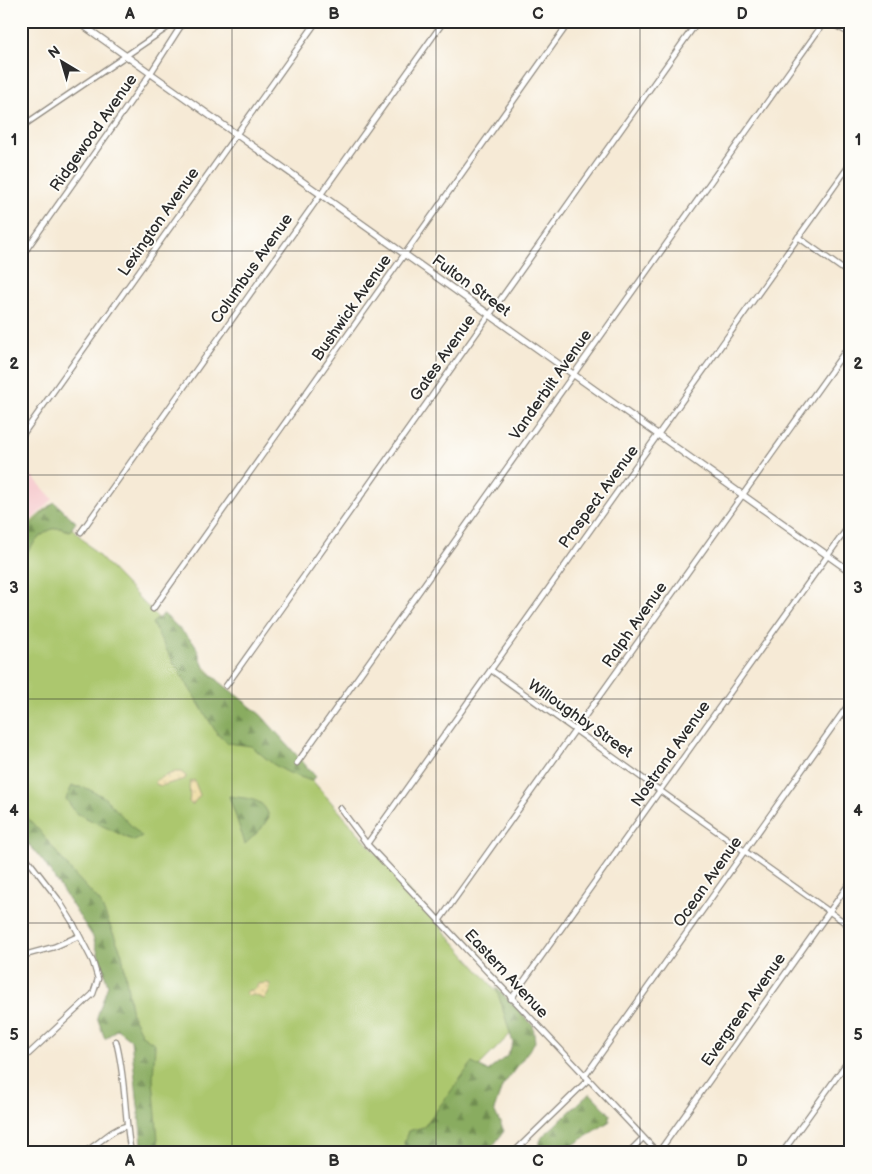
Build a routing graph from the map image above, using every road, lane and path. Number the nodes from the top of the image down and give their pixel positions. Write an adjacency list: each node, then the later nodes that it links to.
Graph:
1 (77, 21): 10 (street, Fulton Street)
2 (177, 21): 10 (street)
3 (184, 21): 11 (street, Ridgewood Avenue)
4 (317, 21): 13 (street, Lexington Avenue)
5 (444, 21): 15 (street, Columbus Avenue)
6 (570, 21): 17 (street, Bushwick Avenue)
7 (698, 21): 20 (street, Gates Avenue)
8 (826, 21): 9 (street); 22 (street, Vanderbilt Avenue)
9 (851, 33)
10 (126, 56): 11 (street, Fulton Street); 12 (street)
11 (150, 74): 13 (street, Fulton Street); 18 (street, Ridgewood Avenue)
12 (21, 127)
13 (236, 135): 15 (street, Fulton Street); 24 (street, Lexington Avenue)
14 (851, 163): 16 (street, Prospect Avenue)
15 (320, 195): 17 (street, Fulton Street); 27 (street, Columbus Avenue)
16 (798, 238): 19 (street); 23 (street, Prospect Avenue)
17 (405, 256): 20 (street, Fulton Street); 30 (street, Bushwick Avenue)
18 (21, 257)
19 (851, 275)
20 (488, 316): 22 (street, Fulton Street); 32 (street, Gates Avenue)
21 (851, 343): 25 (street, Ralph Avenue)
22 (573, 376): 23 (street, Fulton Street); 35 (street, Vanderbilt Avenue)
23 (658, 436): 25 (street, Fulton Street); 31 (street, Prospect Avenue)
24 (21, 437)
25 (742, 496): 28 (street, Fulton Street); 34 (street, Ralph Avenue)
26 (851, 523): 28 (street, Nostrand Avenue)
27 (81, 532)
28 (828, 556): 29 (street, Fulton Street); 36 (street, Nostrand Avenue)
29 (851, 572)
30 (153, 609)
31 (491, 670): 34 (street, Willoughby Street); 38 (street, Prospect Avenue)
32 (226, 686)
33 (851, 701): 40 (street, Ocean Avenue)
34 (575, 731): 36 (street, Willoughby Street); 45 (street, Ralph Avenue)
35 (297, 763)
36 (660, 791): 40 (street, Willoughby Street); 49 (street, Nostrand Avenue)
37 (340, 808): 38 (street, Eastern Avenue)
38 (368, 844): 45 (street, Eastern Avenue)
39 (21, 851): 41 (street)
40 (745, 851): 44 (street, Willoughby Street); 53 (street, Ocean Avenue)
41 (27, 857): 42 (street); 47 (street)
42 (21, 861)
43 (851, 881): 44 (street, Evergreen Avenue)
44 (829, 911): 46 (street, Willoughby Street); 60 (street, Evergreen Avenue)
45 (439, 921): 49 (street, Eastern Avenue)
46 (851, 927)
47 (79, 936): 48 (street); 52 (street)
48 (21, 956)
49 (512, 999): 53 (street, Eastern Avenue)
50 (116, 1041): 54 (street)
51 (851, 1057): 61 (street)
52 (21, 1061)
53 (587, 1078): 55 (street, Eastern Avenue); 56 (street, Ocean Avenue)
54 (126, 1126): 57 (street); 58 (street)
55 (643, 1138): 59 (street); 60 (street, Eastern Avenue)
56 (516, 1150)
57 (82, 1153)
58 (131, 1153)
59 (628, 1153)
60 (658, 1153)
61 (782, 1153)

